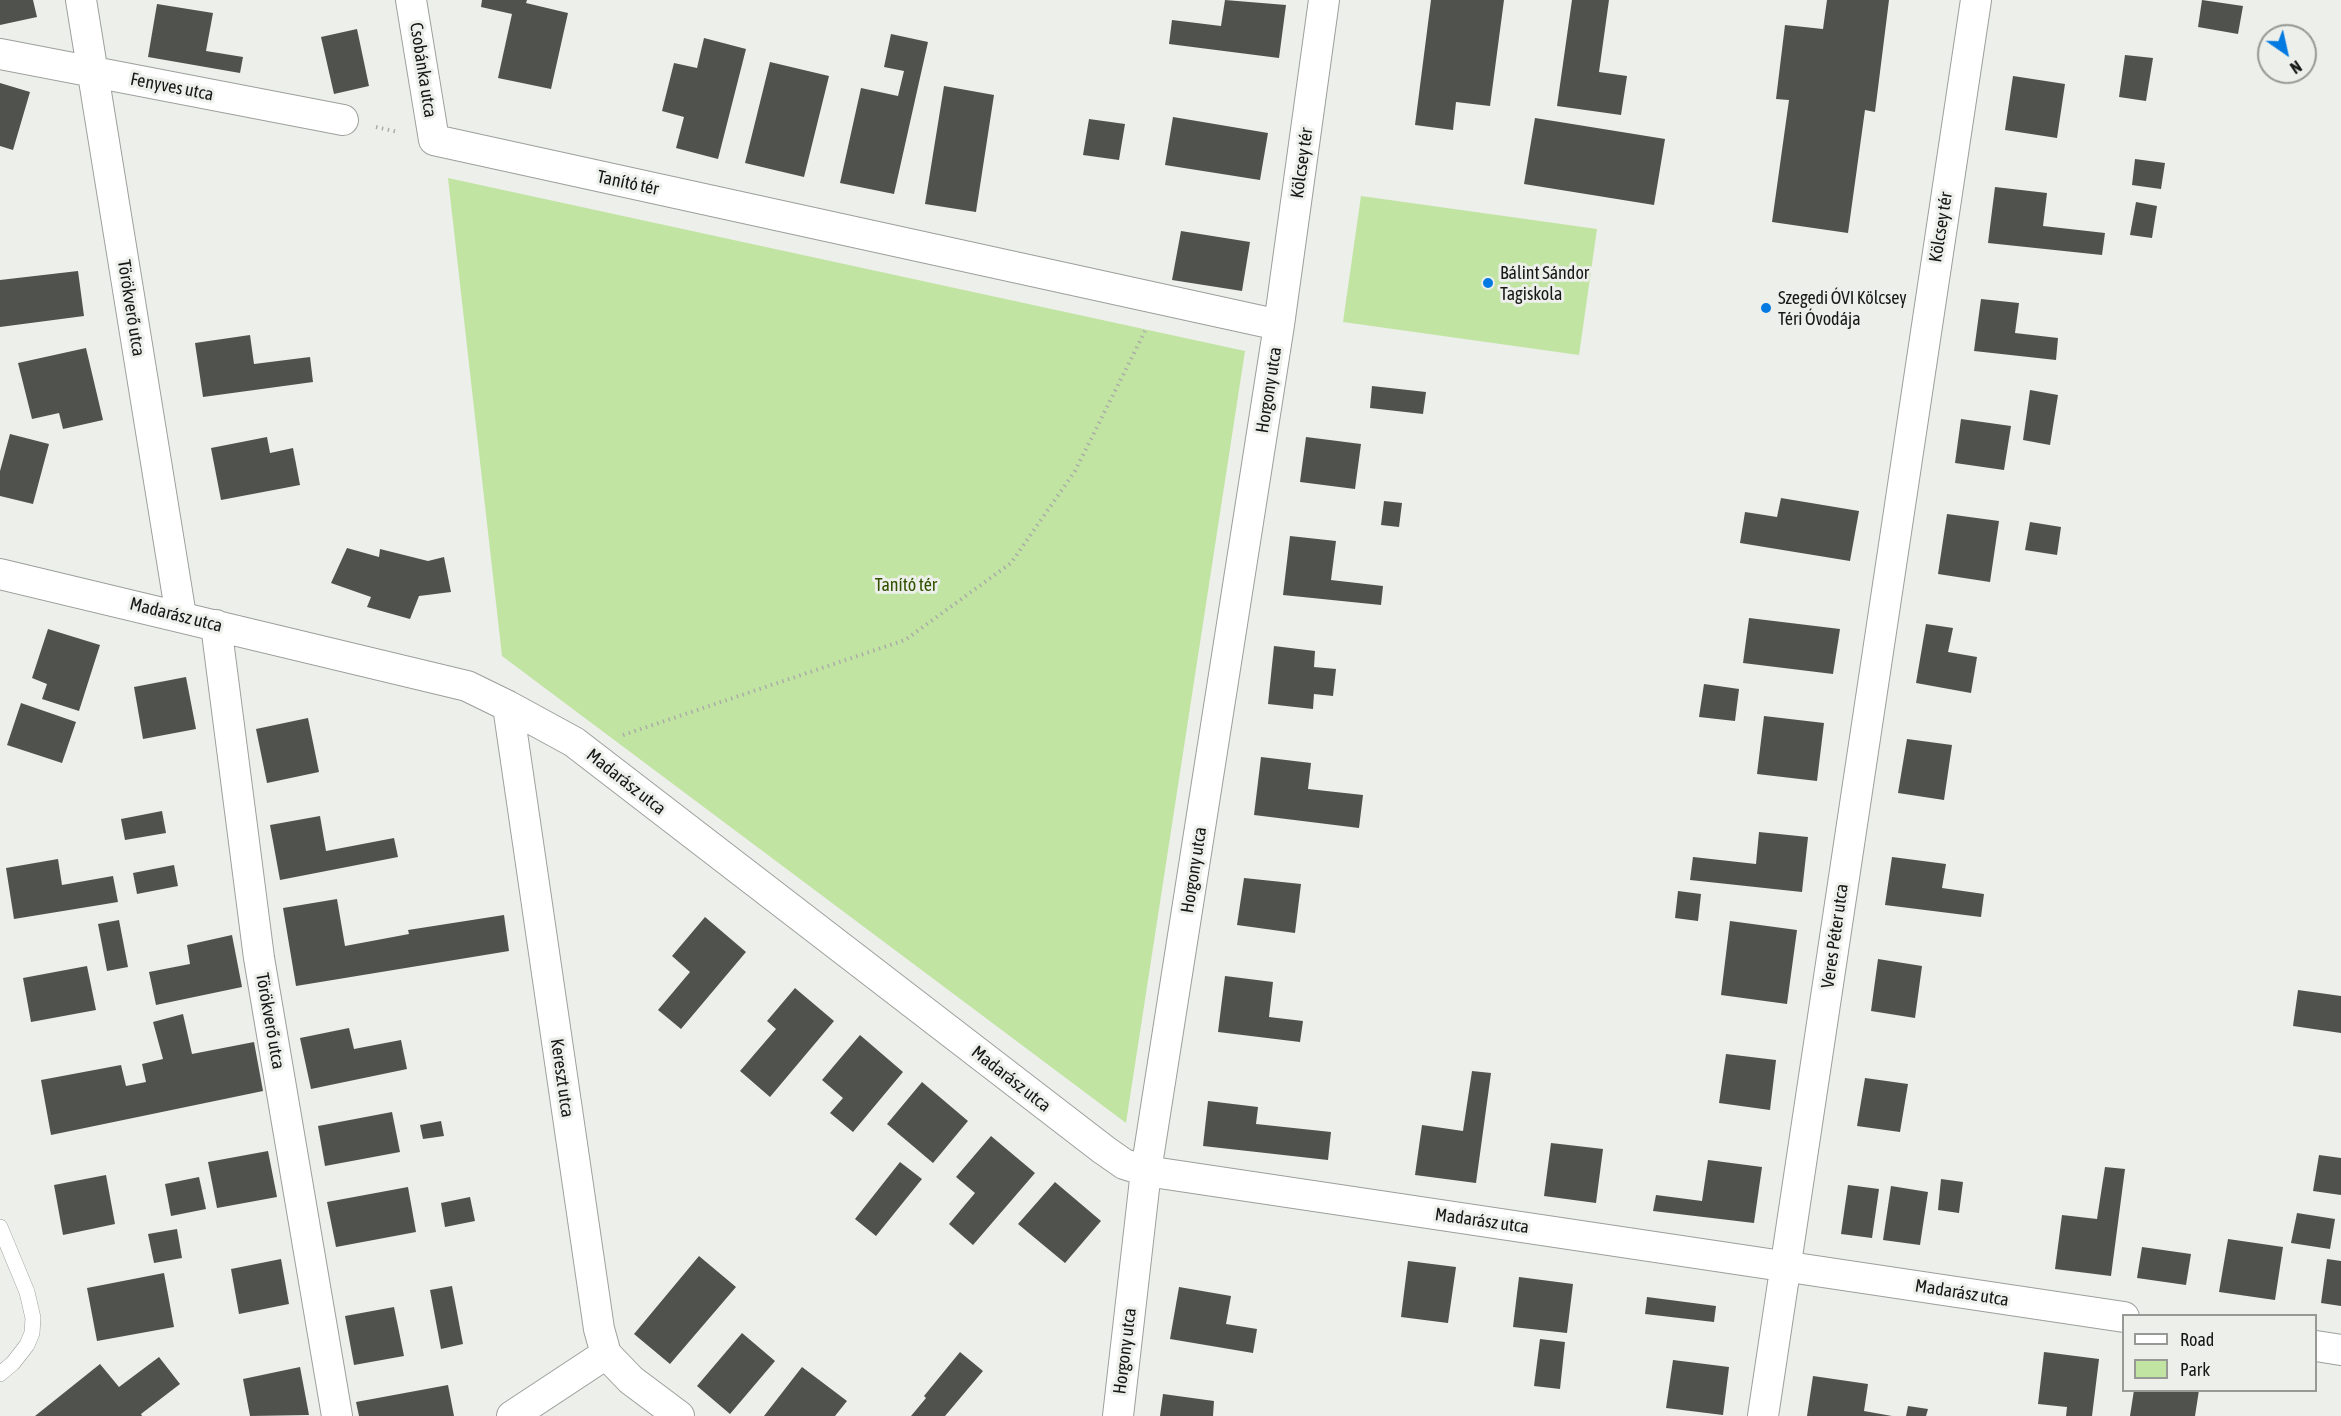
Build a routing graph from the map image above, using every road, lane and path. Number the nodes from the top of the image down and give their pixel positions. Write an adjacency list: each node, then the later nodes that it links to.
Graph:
1 (81, 0): 6 (street, Törökverő utca)
2 (411, 0): 8 (street, Csobánka utca)
3 (1324, 0): 10 (street, Kölcsey tér)
4 (1976, 0): 11 (street, Kölcsey tér)
5 (0, 54): 6 (street, Fenyves utca)
6 (92, 72): 7 (street, Fenyves utca); 13 (street, Törökverő utca)
7 (343, 120): 8 (path)
8 (434, 140): 9 (street, Tanító tér)
9 (1160, 301): 10 (street, Tanító tér); 16 (path)
10 (1279, 325): 17 (street, Horgony utca)
11 (1907, 455): 19 (street, Veres Péter utca)
12 (0, 574): 13 (street, Madarász utca)
13 (181, 616): 14 (street, Madarász utca)
14 (216, 625): 15 (street, Madarász utca); 25 (street, Törökverő utca)
15 (508, 706): 16 (street, Madarász utca); 23 (street, Kereszt utca)
16 (573, 742): 17 (street, Madarász utca)
17 (1146, 1172): 19 (street, Madarász utca); 28 (street, Horgony utca)
18 (0, 1227): 24 (lane)
19 (1786, 1266): 20 (street, Madarász utca); 29 (street, Veres Péter utca)
20 (2122, 1317)
21 (2317, 1346): 22 (street)
22 (2341, 1350)
23 (606, 1354): 26 (street); 27 (street)
24 (0, 1374)
25 (337, 1416)
26 (512, 1416)
27 (679, 1416)
28 (1118, 1416)
29 (1763, 1416)

